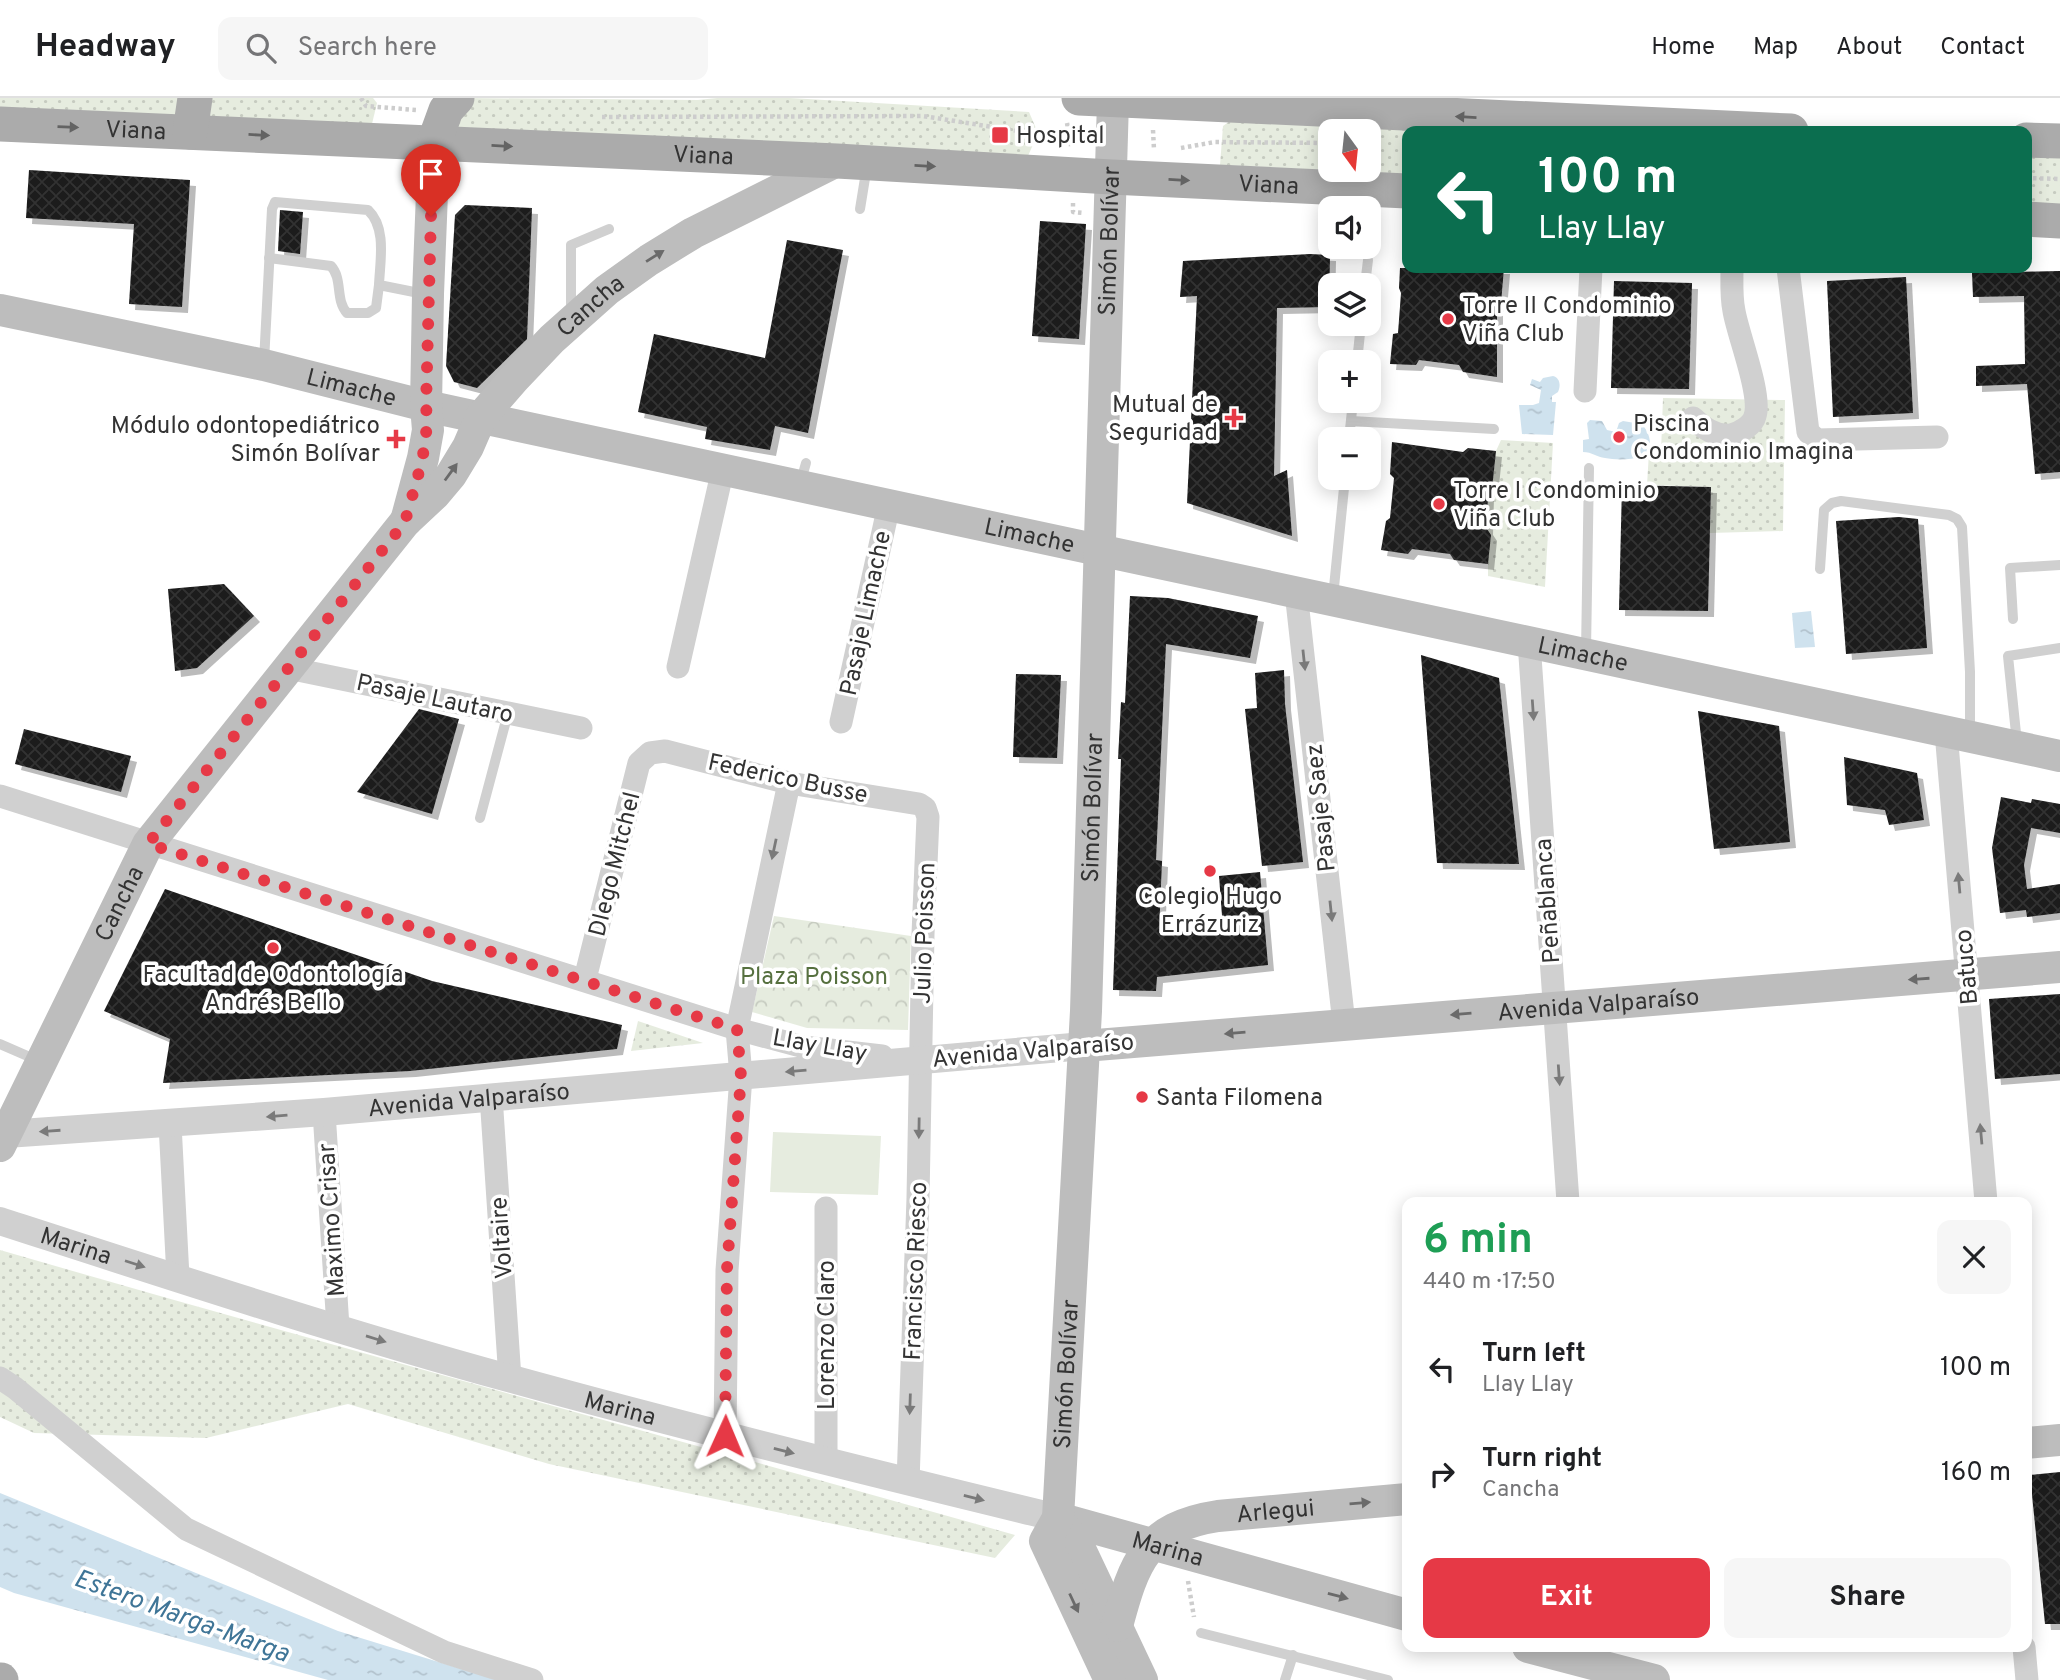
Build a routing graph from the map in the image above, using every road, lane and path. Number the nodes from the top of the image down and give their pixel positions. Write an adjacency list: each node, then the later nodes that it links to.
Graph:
1 (361, 98): 7 (path)
2 (1102, 99): 5 (main road); 15 (main road, Simón Bolívar)
3 (1388, 106): 5 (main road); 9 (main road, one-way to 3)
4 (192, 115): 7 (main road, Viana, one-way to 7); 8 (main road, Viana, one-way to 4)
5 (1333, 117): 12 (path)
6 (590, 118): 15 (path)
7 (444, 120): 14 (main road, Viana, one-way to 14); 30 (main road, Cancha)
8 (0, 124)
9 (1649, 126)
10 (2032, 140): 11 (main road)
11 (2060, 141)
12 (1178, 149)
13 (1166, 151): 15 (path)
14 (852, 162): 15 (main road, Viana, one-way to 15); 19 (lane); 32 (main road, Cancha, one-way to 14)
15 (1111, 165): 18 (main road, Viana, one-way to 18); 48 (main road, Simón Bolívar)
16 (2032, 177): 17 (path)
17 (2060, 179)
18 (1402, 191)
19 (860, 209)
20 (2032, 219): 21 (main road)
21 (2060, 221)
22 (609, 229): 32 (lane)
23 (269, 258): 29 (lane); 29 (lane); 33 (lane)
24 (1367, 260): 25 (lane)
25 (1366, 273)
26 (1591, 273): 34 (street)
27 (1732, 273): 38 (street)
28 (1789, 273): 42 (street)
29 (379, 285): 30 (lane)
30 (428, 295): 35 (main road, Cancha)
31 (0, 310): 33 (main road, Limache)
32 (572, 321): 37 (main road, Cancha)
33 (264, 365): 35 (main road, Limache)
34 (1585, 391)
35 (426, 406): 37 (main road, Limache); 47 (main road, Cancha)
36 (1352, 413): 39 (lane)
37 (481, 417): 44 (main road, Limache); 47 (main road, Cancha, one-way to 37)
38 (1693, 418)
39 (1351, 421): 40 (lane); 41 (lane)
40 (1350, 427)
41 (1494, 429)
42 (1937, 437)
43 (1589, 468): 56 (lane)
44 (723, 469): 46 (main road, Limache); 57 (street)
45 (1344, 490): 52 (lane)
46 (889, 505): 48 (main road, Limache); 60 (street, Pasaje Limache)
47 (405, 522): 58 (main road, Cancha)
48 (1101, 550): 51 (main road, Limache); 78 (main road, Simón Bolívar)
49 (2060, 565): 53 (lane)
50 (1820, 569): 62 (lane)
51 (1296, 592): 52 (main road, Limache); 75 (street, Pasaje Saez, one-way to 75)
52 (1332, 600): 54 (main road, Limache)
53 (2013, 619)
54 (1529, 642): 56 (main road, Limache); 74 (street, Peñablanca, one-way to 74)
55 (2060, 648): 63 (lane)
56 (1586, 654): 62 (main road, Limache)
57 (678, 667)
58 (288, 668): 59 (street, Pasaje Lautaro); 70 (main road, Cancha)
59 (509, 713): 61 (street, Pasaje Lautaro); 69 (lane)
60 (841, 722)
61 (581, 728)
62 (1958, 734): 63 (main road, Limache); 72 (street, Batuco, one-way to 62)
63 (2017, 747): 65 (main road, Limache)
64 (650, 753): 66 (street, Federico Busse); 73 (street, DIego Mitchel)
65 (2060, 756)
66 (789, 783): 68 (street, Federico Busse); 76 (street, one-way to 76)
67 (0, 796): 70 (street, Llay Llay)
68 (925, 808): 79 (street, Julio Poisson)
69 (480, 818)
70 (148, 844): 73 (street, Llay Llay); 80 (main road, Cancha)
71 (2060, 967): 72 (main road, Avenida Valparaíso)
72 (1967, 975): 74 (main road, Avenida Valparaíso, one-way to 74); 87 (street, Batuco, one-way to 72)
73 (585, 979): 76 (street, Llay Llay)
74 (1554, 1007): 75 (main road, Avenida Valparaíso, one-way to 75); 86 (street, Peñablanca, one-way to 86)
75 (1344, 1024): 78 (main road, Avenida Valparaíso, one-way to 78)
76 (737, 1029): 79 (street, Llay Llay); 81 (street)
77 (0, 1044): 80 (lane)
78 (1084, 1046): 79 (street, Avenida Valparaíso); 100 (main road, Simón Bolívar)
79 (920, 1060): 81 (street, Avenida Valparaíso, one-way to 81); 98 (street, Francisco Riesco, one-way to 98)
80 (41, 1062): 85 (main road, Cancha)
81 (741, 1076): 82 (street, Avenida Valparaíso); 94 (street)
82 (491, 1096): 83 (street, Avenida Valparaíso); 93 (street, Voltaire)
83 (324, 1112): 84 (street, Avenida Valparaíso, one-way to 84); 91 (street, Maximo Crisar)
84 (170, 1124): 85 (street, Avenida Valparaíso, one-way to 85); 90 (street)
85 (3, 1140)
86 (1568, 1197)
87 (1986, 1197)
88 (827, 1208): 97 (street, Lorenzo Claro)
89 (0, 1221): 90 (street, Marina, one-way to 90)
90 (178, 1277): 91 (street, Marina)
91 (338, 1328): 93 (street, Marina, one-way to 93)
92 (0, 1378): 110 (street)
93 (510, 1379): 94 (street, Marina)
94 (725, 1436): 97 (street, Marina, one-way to 97)
95 (2060, 1440): 96 (main road)
96 (2032, 1442)
97 (826, 1461): 98 (street, Marina)
98 (908, 1482): 100 (street, Marina, one-way to 100)
99 (1402, 1499): 102 (main road, Arlegui, one-way to 99)
100 (1052, 1530): 102 (main road, Marina); 104 (main road); 111 (main road, one-way to 111)
101 (1183, 1553): 102 (main road, Marina); 103 (main road, Marina, one-way to 103); 105 (path)
102 (1144, 1556): 104 (main road)
103 (1402, 1614)
104 (1117, 1626): 112 (main road)
105 (1200, 1633): 108 (lane)
106 (1569, 1652): 109 (main road)
107 (2024, 1652): 116 (street)
108 (1293, 1656): 113 (lane); 114 (lane)
109 (1602, 1656): 115 (main road)
110 (532, 1680)
111 (1110, 1680)
112 (1142, 1680)
113 (1285, 1680)
114 (1388, 1680)
115 (1654, 1680)
116 (2027, 1680)

